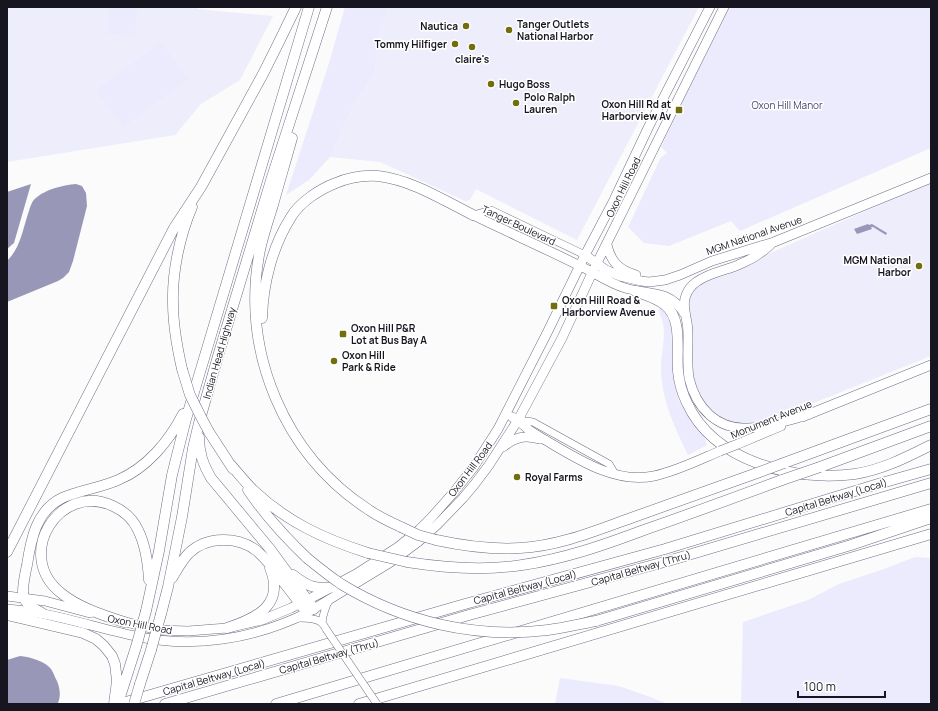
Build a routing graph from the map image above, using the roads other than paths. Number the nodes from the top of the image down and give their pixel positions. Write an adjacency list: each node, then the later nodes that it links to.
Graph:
1 (296, 7): 7 (highway)
2 (309, 7): 20 (highway, Indian Head Highway)
3 (327, 7): 18 (highway); 25 (highway, Indian Head Highway)
4 (710, 7): 11 (main road, Oxon Hill Road)
5 (724, 7): 10 (main road, Oxon Hill Road)
6 (931, 178): 9 (main road, MGM National Avenue)
7 (201, 187): 30 (highway, bridge); 39 (highway)
8 (473, 215): 11 (street, Tanger Boulevard); 13 (main road, Tanger Boulevard); 18 (highway)
9 (774, 242): 15 (main road, MGM National Avenue); 17 (main road)
10 (607, 245): 12 (main road, Oxon Hill Road); 15 (main road)
11 (585, 256): 12 (main road, MGM National Avenue); 13 (main road, Oxon Hill Road)
12 (597, 264): 14 (main road, Oxon Hill Road); 15 (main road, MGM National Avenue)
13 (580, 266): 14 (main road); 22 (main road, Oxon Hill Road)
14 (592, 273): 16 (main road); 24 (main road, Oxon Hill Road)
15 (665, 280)
16 (635, 291): 17 (main road); 28 (highway)
17 (684, 313): 23 (main road)
18 (262, 356): 21 (highway, bridge)
19 (931, 365): 23 (main road, Monument Avenue)
20 (194, 393): 44 (highway, Indian Head Highway); 46 (highway)
21 (931, 409)
22 (506, 414): 24 (main road, Monument Avenue); 43 (main road, Oxon Hill Road)
23 (808, 415): 33 (main road, Monument Avenue, bridge)
24 (518, 420): 27 (main road, Monument Avenue); 29 (main road, Oxon Hill Road); 33 (street, Monument Avenue)
25 (199, 423): 41 (highway); 42 (highway, Indian Head Highway)
26 (931, 426): 30 (highway, bridge)
27 (546, 441): 29 (main road); 33 (main road, Monument Avenue)
28 (931, 445)
29 (498, 452): 47 (main road, Oxon Hill Road)
30 (230, 464): 37 (highway, bridge)
31 (931, 464): 35 (highway)
32 (931, 469): 35 (highway, Capital Beltway (Local))
33 (615, 474)
34 (931, 483): 61 (highway, Capital Beltway (Thru))
35 (878, 484): 59 (highway, Capital Beltway (Local))
36 (931, 509): 62 (highway)
37 (931, 518)
38 (931, 534): 63 (highway)
39 (7, 552)
40 (266, 561): 42 (highway); 48 (highway); 56 (highway)
41 (284, 567): 43 (highway); 48 (highway)
42 (168, 587): 60 (highway, Indian Head Highway, bridge)
43 (333, 587): 48 (main road, Oxon Hill Road)
44 (150, 590): 54 (highway); 57 (highway, Indian Head Highway, bridge)
45 (7, 596): 46 (main road, Oxon Hill Road)
46 (23, 598): 51 (highway); 54 (main road, Oxon Hill Road)
47 (330, 599): 50 (main road, Oxon Hill Road); 55 (street)
48 (300, 604): 50 (highway); 56 (main road, Oxon Hill Road)
49 (7, 609): 51 (main road, Oxon Hill Road)
50 (310, 611): 53 (main road, Oxon Hill Road)
51 (42, 613): 53 (main road, Oxon Hill Road)
52 (7, 615): 57 (highway)
53 (296, 618): 55 (street)
54 (124, 622): 56 (main road, Oxon Hill Road)
55 (324, 626): 64 (street, bridge)
56 (227, 628)
57 (119, 691): 58 (highway); 59 (highway, Indian Head Highway)
58 (114, 704)
59 (119, 704)
60 (134, 704)
61 (165, 704)
62 (276, 704)
63 (359, 704)
64 (377, 704)

